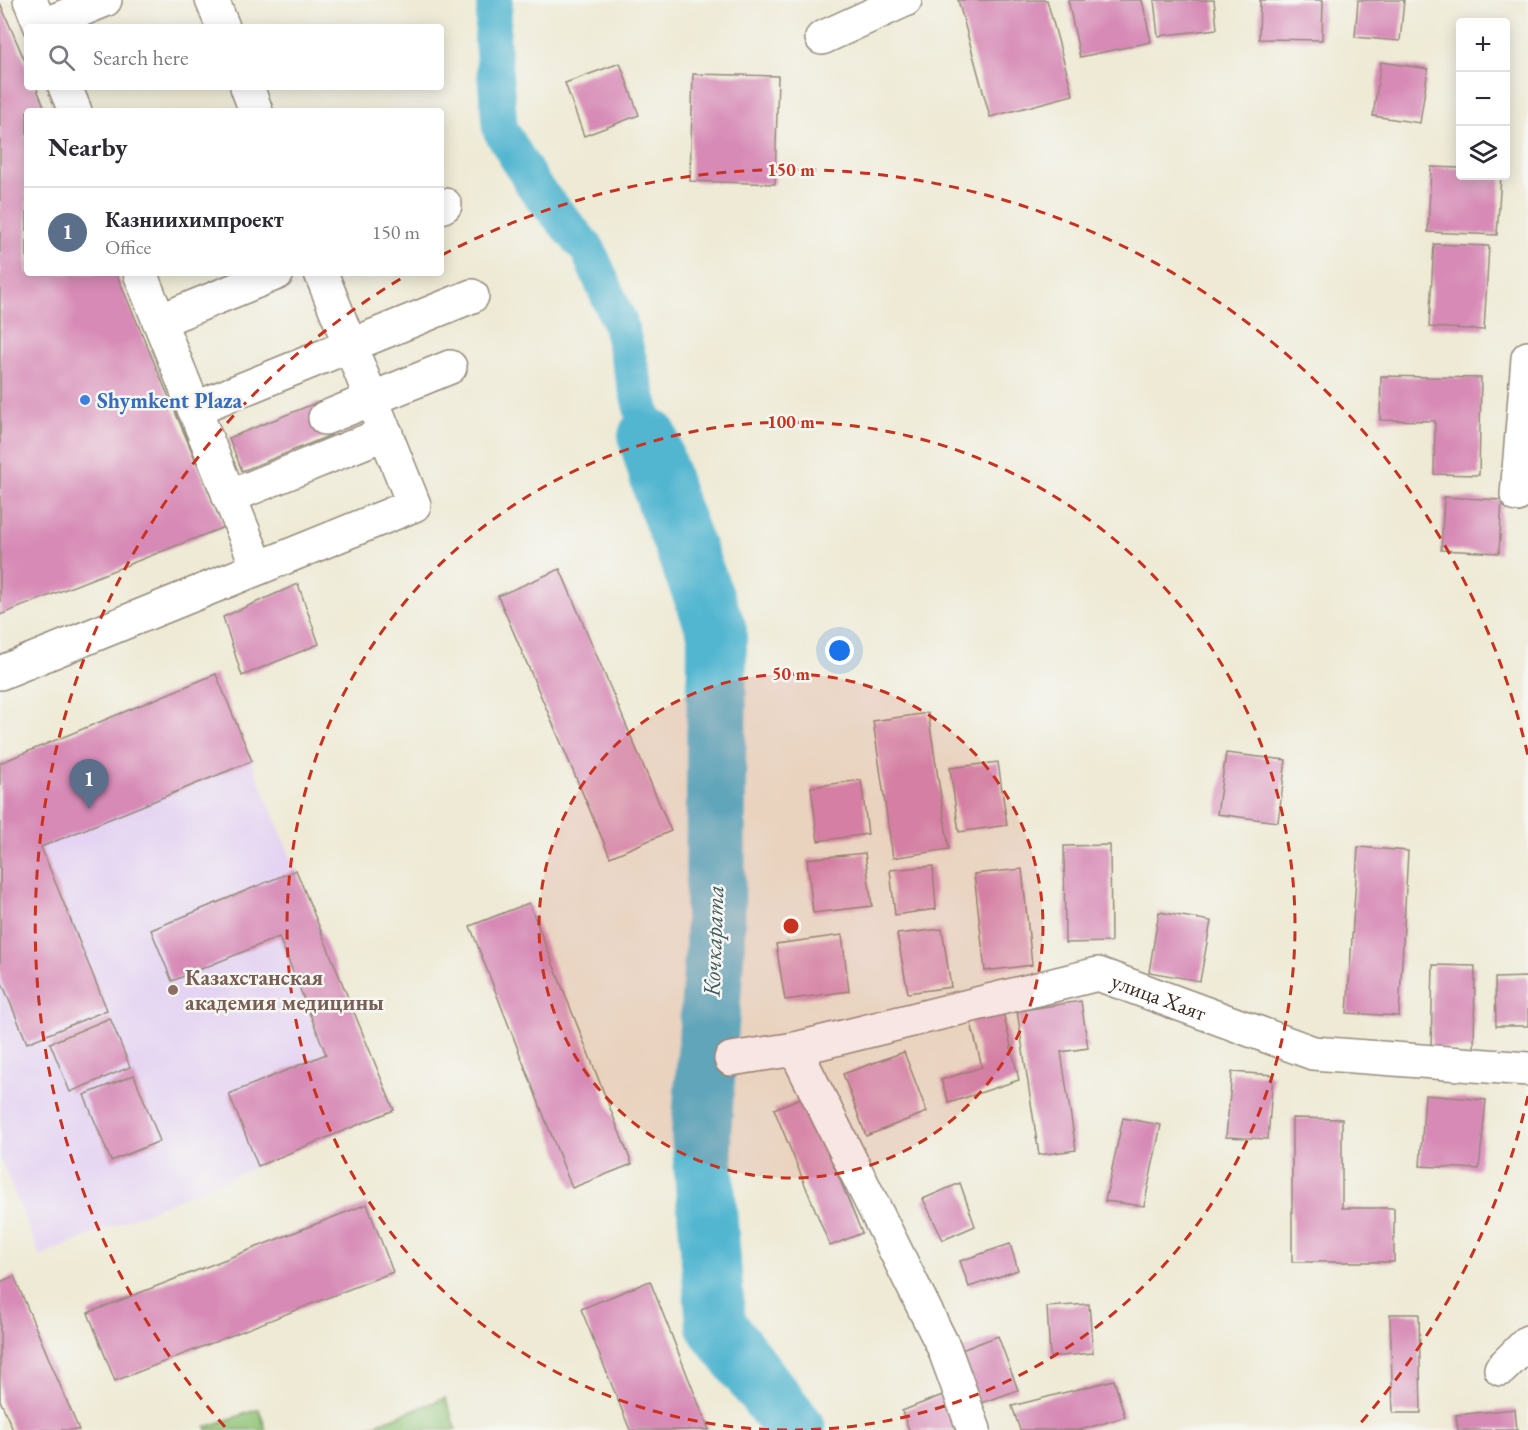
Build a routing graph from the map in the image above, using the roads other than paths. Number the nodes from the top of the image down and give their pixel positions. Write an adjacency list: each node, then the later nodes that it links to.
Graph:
1 (30, 0): 5 (street)
2 (105, 0): 6 (street)
3 (212, 0): 7 (street)
4 (905, 0): 8 (street)
5 (40, 24)
6 (48, 24)
7 (222, 24)
8 (822, 38)
9 (66, 90): 11 (street)
10 (248, 90): 12 (street)
11 (74, 108)
12 (255, 108)
13 (141, 276): 17 (street)
14 (270, 276): 17 (street)
15 (322, 276): 18 (street)
16 (472, 296): 18 (street)
17 (159, 321): 22 (street)
18 (350, 345): 21 (street); 22 (street)
19 (1528, 358): 25 (street)
20 (450, 367): 21 (street)
21 (372, 399): 23 (street); 24 (street)
22 (194, 409): 26 (street)
23 (325, 418)
24 (386, 433): 26 (street); 27 (street)
25 (1517, 495)
26 (230, 497): 27 (street)
27 (258, 568): 28 (street)
28 (0, 673)
29 (795, 1049): 30 (street, улица Хаят); 31 (street, улица Хаят); 34 (street)
30 (731, 1059)
31 (1528, 1069)
32 (1528, 1342): 33 (street)
33 (1501, 1369)
34 (974, 1430)

